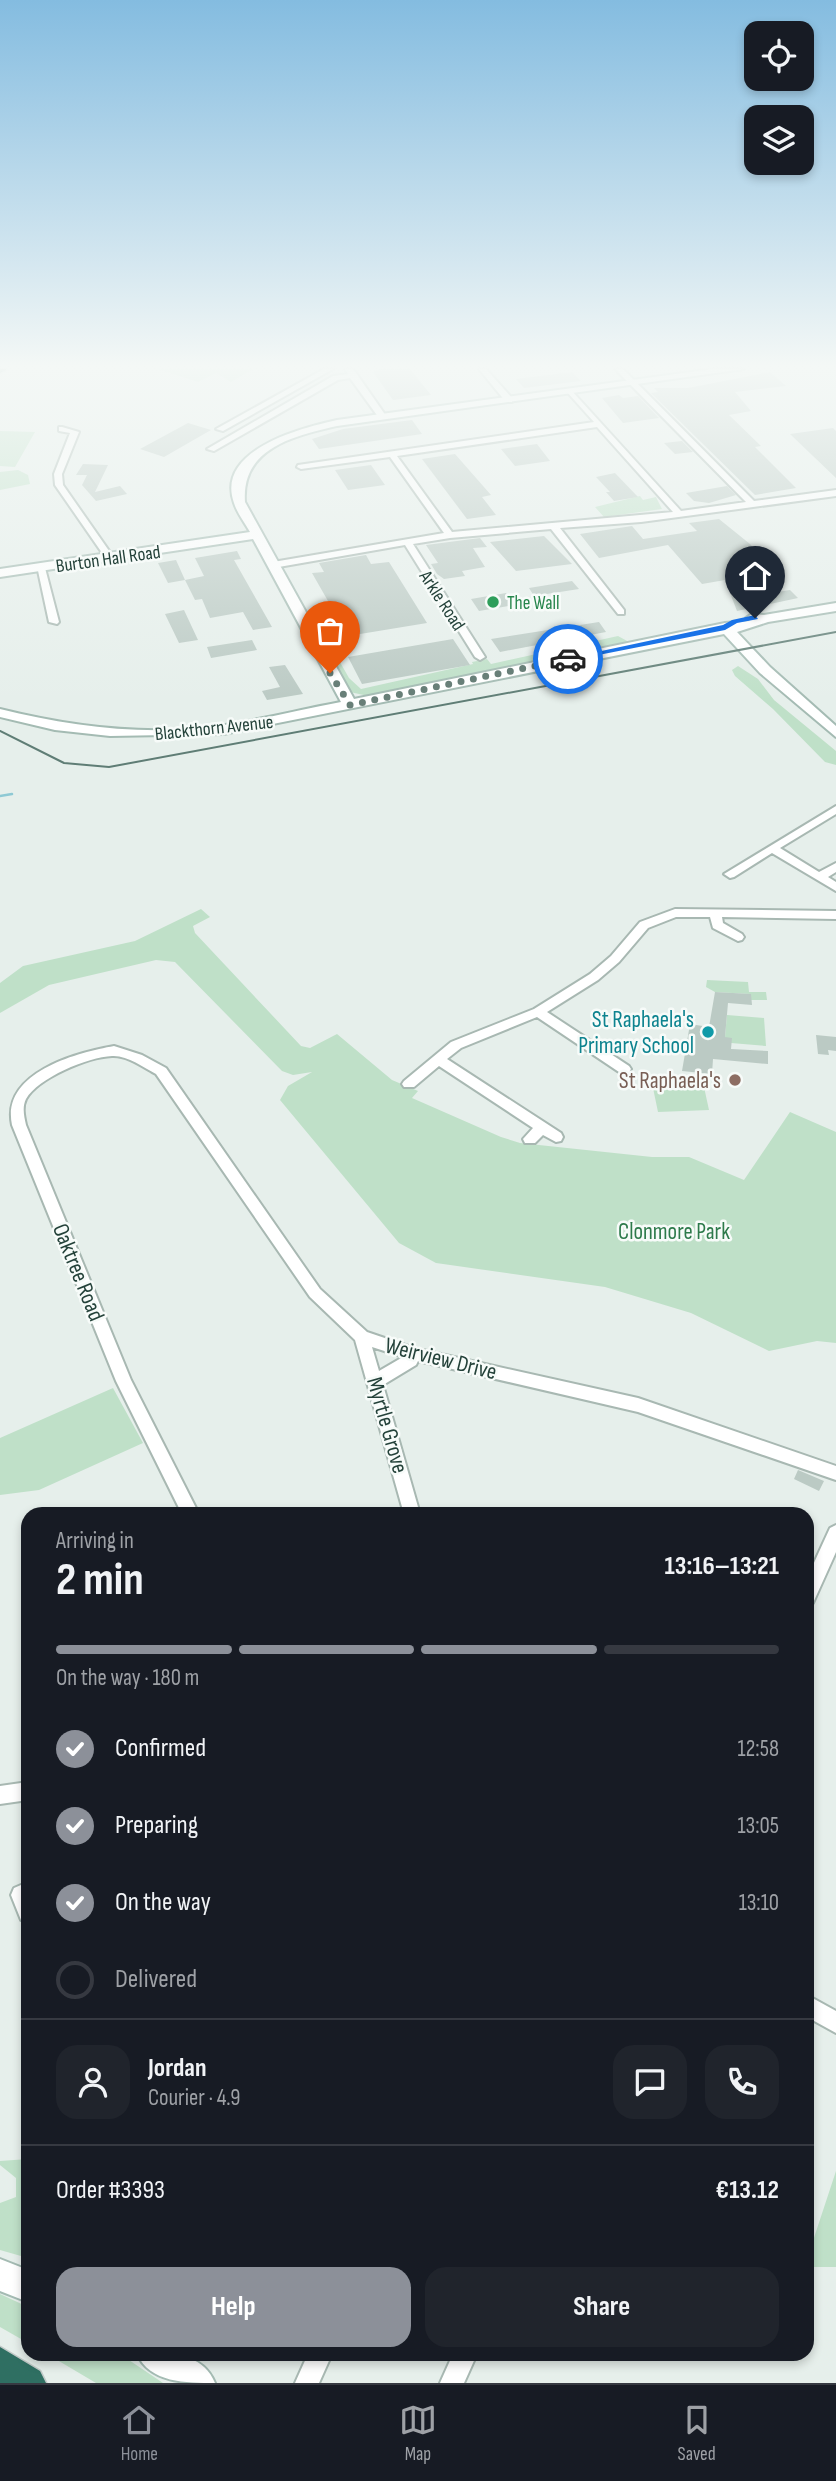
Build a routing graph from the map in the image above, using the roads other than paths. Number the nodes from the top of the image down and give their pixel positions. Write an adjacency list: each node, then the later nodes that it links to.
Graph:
1 (59, 480): 13 (street)
2 (239, 480): 10 (street)
3 (411, 480): 11 (street)
4 (650, 480): 8 (street)
5 (729, 480): 7 (street)
6 (836, 491): 7 (street)
7 (752, 504): 8 (street)
8 (679, 513): 9 (street)
9 (554, 527): 11 (street); 18 (street)
10 (257, 535): 13 (street, Burton Hall Road); 14 (street)
11 (450, 535): 12 (street)
12 (407, 542): 14 (street); 21 (street, Arkle Road)
13 (110, 558): 15 (street, Burton Hall Road)
14 (273, 565): 22 (street)
15 (40, 568): 16 (street, Burton Hall Road); 19 (street)
16 (0, 573)
17 (836, 607): 20 (street, Blackthorn Avenue)
18 (621, 612)
19 (54, 622)
20 (720, 628): 22 (street, Blackthorn Avenue); 24 (street)
21 (480, 657)
22 (350, 705): 23 (street, Blackthorn Avenue)
23 (0, 713)
24 (836, 733)
25 (836, 809): 26 (street)
26 (773, 849): 28 (street); 29 (street)
27 (836, 867): 29 (street)
28 (730, 874)
29 (819, 877): 30 (street)
30 (836, 887)
31 (715, 914): 32 (street); 33 (street); 34 (street)
32 (836, 915)
33 (738, 937)
34 (538, 1012): 36 (street); 37 (street)
35 (85, 1056): 42 (street, Weirview Drive); 46 (street, Oaktree Road)
36 (438, 1059): 38 (street); 39 (street)
37 (624, 1069)
38 (410, 1084)
39 (542, 1128): 40 (street); 41 (street)
40 (556, 1137)
41 (530, 1139)
42 (362, 1337): 43 (street, Weirview Drive); 44 (street, Myrtle Grove)
43 (414, 1354): 44 (street); 45 (street, Weirview Drive)
44 (376, 1381): 47 (street, Myrtle Grove)
45 (836, 1473)
46 (187, 1507)
47 (410, 1507)
48 (836, 1533): 49 (street)
49 (814, 1582)
50 (21, 1792): 51 (street)
51 (0, 1795)
52 (814, 2009): 53 (street)
53 (836, 2022)
54 (0, 2275): 55 (street)
55 (21, 2283)
56 (164, 2361): 61 (street)
57 (317, 2361): 62 (street)
58 (462, 2361): 63 (street)
59 (0, 2365): 60 (highway)
60 (28, 2383)
61 (199, 2383)
62 (306, 2383)
63 (452, 2383)

